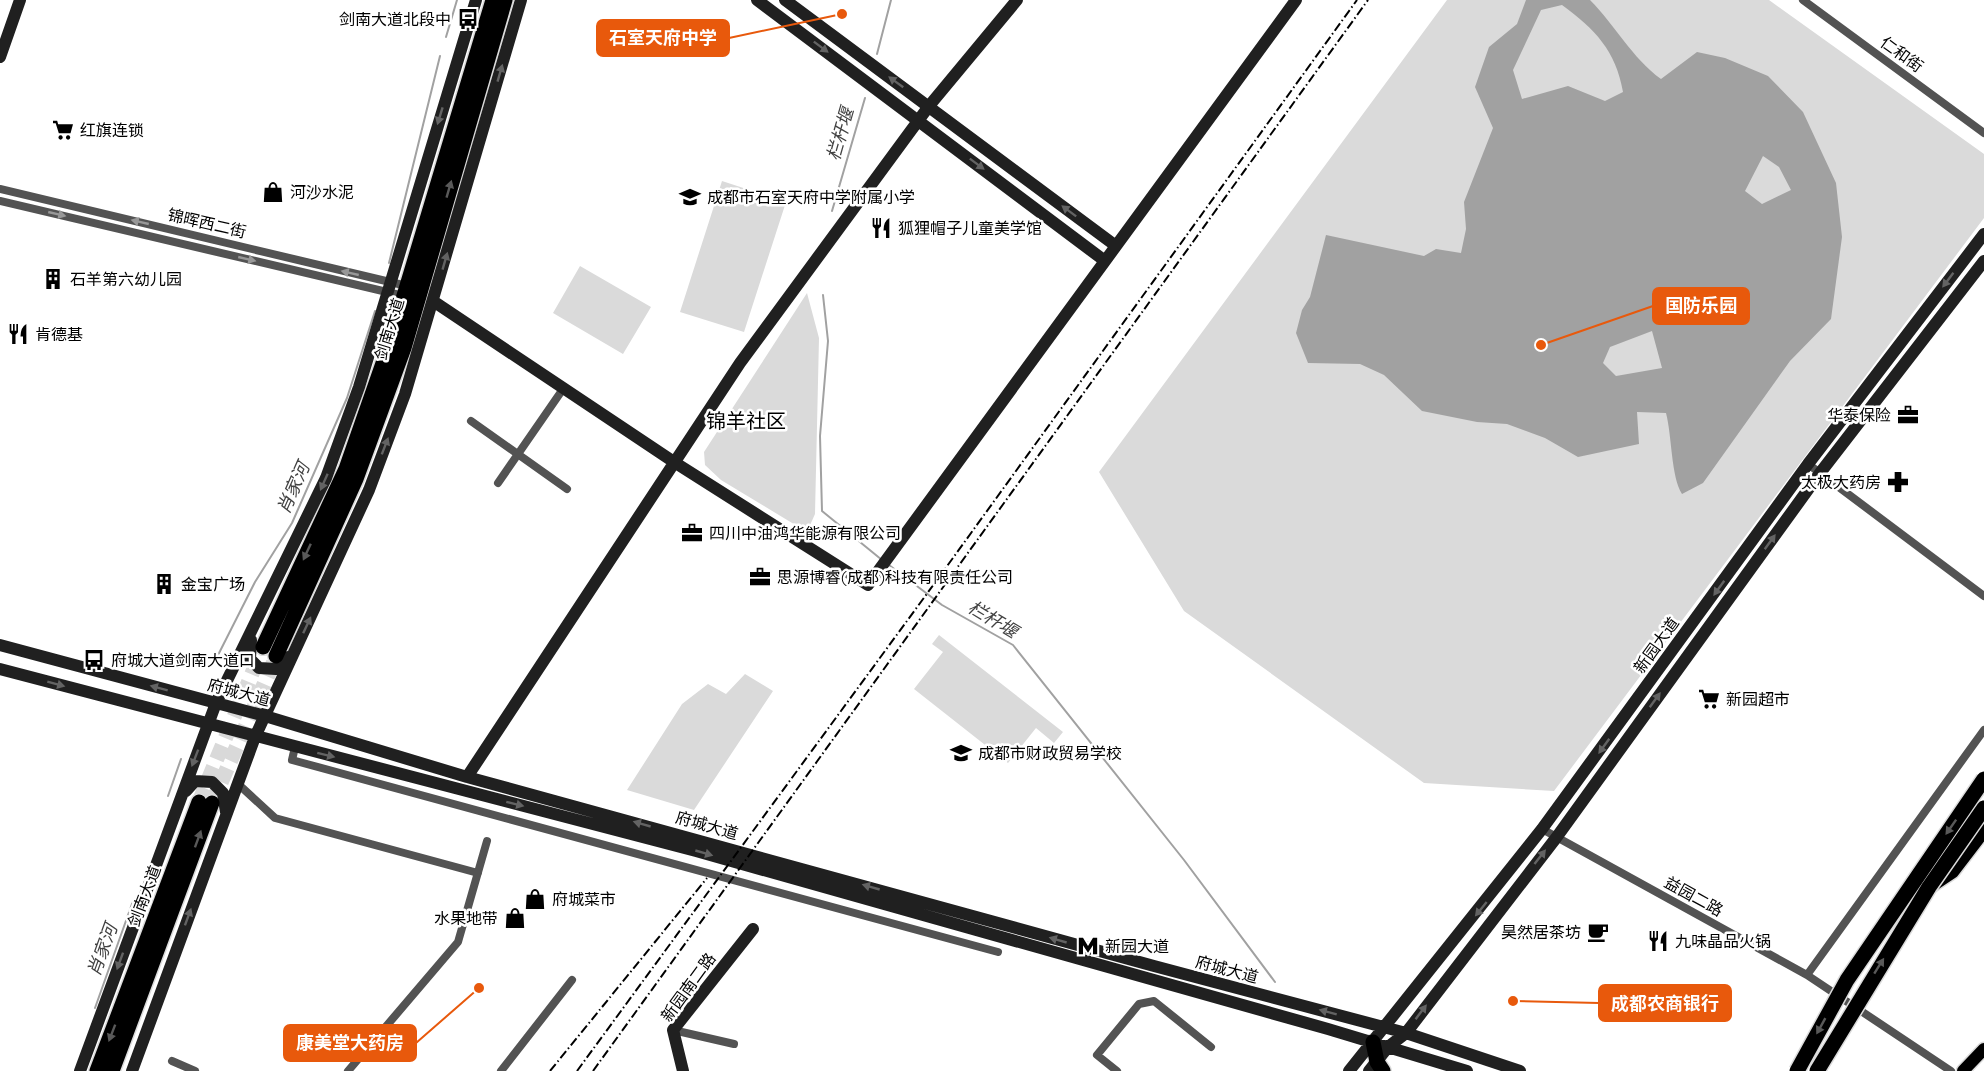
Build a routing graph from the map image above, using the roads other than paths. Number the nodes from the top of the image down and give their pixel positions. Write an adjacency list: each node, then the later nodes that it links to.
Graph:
1 (20, 0): 14 (main road)
2 (476, 0): 13 (main road)
3 (493, 0): 15 (highway, 剑南大道)
4 (505, 0): 12 (highway, 剑南大道)
5 (521, 0): 11 (main road)
6 (757, 0): 17 (main road, one-way to 17)
7 (785, 0): 16 (main road, one-way to 7)
8 (1017, 0): 16 (main road)
9 (1296, 0): 22 (main road)
10 (1803, 0): 18 (street, 仁和街)
11 (515, 20): 12 (main road); 27 (main road, one-way to 11)
12 (490, 47): 28 (highway, 剑南大道, one-way to 12)
13 (460, 50): 15 (main road); 25 (main road, one-way to 25)
14 (0, 57)
15 (466, 86): 26 (highway, 剑南大道)
16 (929, 106): 17 (main road); 22 (main road, one-way to 16)
17 (919, 121): 23 (main road, one-way to 23); 34 (main road)
18 (1984, 133)
19 (0, 189): 25 (street, 锦晖西二街, one-way to 19)
20 (0, 201): 25 (street, 锦晖西二街, one-way to 25)
21 (1984, 234): 35 (main road, 新园大道, one-way to 35)
22 (1116, 246): 23 (main road)
23 (1105, 261): 34 (main road)
24 (1984, 261): 36 (main road, 新园大道)
25 (389, 287): 26 (street, 锦晖西二街); 29 (main road)
26 (405, 291): 28 (highway, 剑南大道)
27 (434, 301): 30 (main road); 31 (main road)
28 (396, 348): 29 (main road); 31 (main road); 43 (highway, 剑南大道)
29 (359, 387): 40 (main road, one-way to 40)
30 (563, 389): 33 (street); 34 (main road)
31 (405, 394): 42 (main road, one-way to 31)
32 (471, 421): 33 (street)
33 (519, 454): 37 (street); 38 (street)
34 (674, 462): 51 (main road)
35 (1808, 464): 36 (street); 57 (main road, 新园大道, one-way to 57)
36 (1820, 473): 39 (street); 59 (main road, 新园大道, one-way to 36)
37 (498, 483)
38 (567, 489)
39 (1984, 596)
40 (254, 627): 42 (main road); 45 (main road)
41 (0, 645): 45 (main road, 府城大道, one-way to 41)
42 (297, 647): 46 (main road)
43 (270, 652)
44 (0, 669): 47 (main road, 府城大道, one-way to 47)
45 (216, 704): 46 (main road, 府城大道); 47 (main road)
46 (265, 716): 49 (main road); 51 (main road, 府城大道)
47 (208, 724): 49 (main road, 府城大道); 54 (main road, one-way to 54)
48 (1984, 730): 65 (street)
49 (255, 737): 50 (main road, 府城大道); 53 (main road)
50 (295, 747): 64 (street); 70 (main road, 府城大道, one-way to 70)
51 (467, 777): 67 (main road, 府城大道, one-way to 51)
52 (1984, 779): 89 (highway, one-way to 89, bridge)
53 (237, 783): 56 (main road); 61 (street)
54 (180, 800): 56 (main road); 77 (main road, one-way to 77)
55 (1984, 808): 62 (highway, bridge)
56 (226, 813): 80 (main road, one-way to 56)
57 (1542, 829): 59 (street, 益园二路); 67 (main road, 新园大道, one-way to 67)
58 (1984, 829): 62 (highway)
59 (1556, 838): 65 (street, 益园二路); 69 (main road, 新园大道, one-way to 59)
60 (487, 841): 61 (street)
61 (478, 873): 82 (street)
62 (1929, 887): 90 (highway, one-way to 62, bridge)
63 (753, 929): 68 (main road, 新园南二路)
64 (998, 952)
65 (1807, 975): 91 (street, 益园二路)
66 (572, 980): 83 (street)
67 (1384, 1028): 69 (main road, 府城大道); 70 (main road, 新园大道)
68 (673, 1030): 71 (street); 84 (main road, 新园南二路)
69 (1406, 1033): 73 (main road, 新园大道); 88 (main road, 府城大道)
70 (1373, 1042): 73 (main road, 府城大道); 76 (highway); 86 (main road, 新园大道)
71 (734, 1044)
72 (1211, 1047): 85 (street)
73 (1389, 1047): 76 (main road, 新园大道); 87 (main road, 府城大道)
74 (1984, 1049): 92 (main road)
75 (172, 1061): 81 (street)
76 (1376, 1068)
77 (80, 1071)
78 (97, 1071): 79 (highway, 剑南大道, one-way to 78)
79 (112, 1071)
80 (132, 1071)
81 (195, 1071)
82 (348, 1071)
83 (501, 1071)
84 (683, 1071)
85 (1117, 1071)
86 (1349, 1071)
87 (1467, 1071)
88 (1520, 1071)
89 (1797, 1071)
90 (1817, 1071)
91 (1951, 1071)
92 (1963, 1071)

